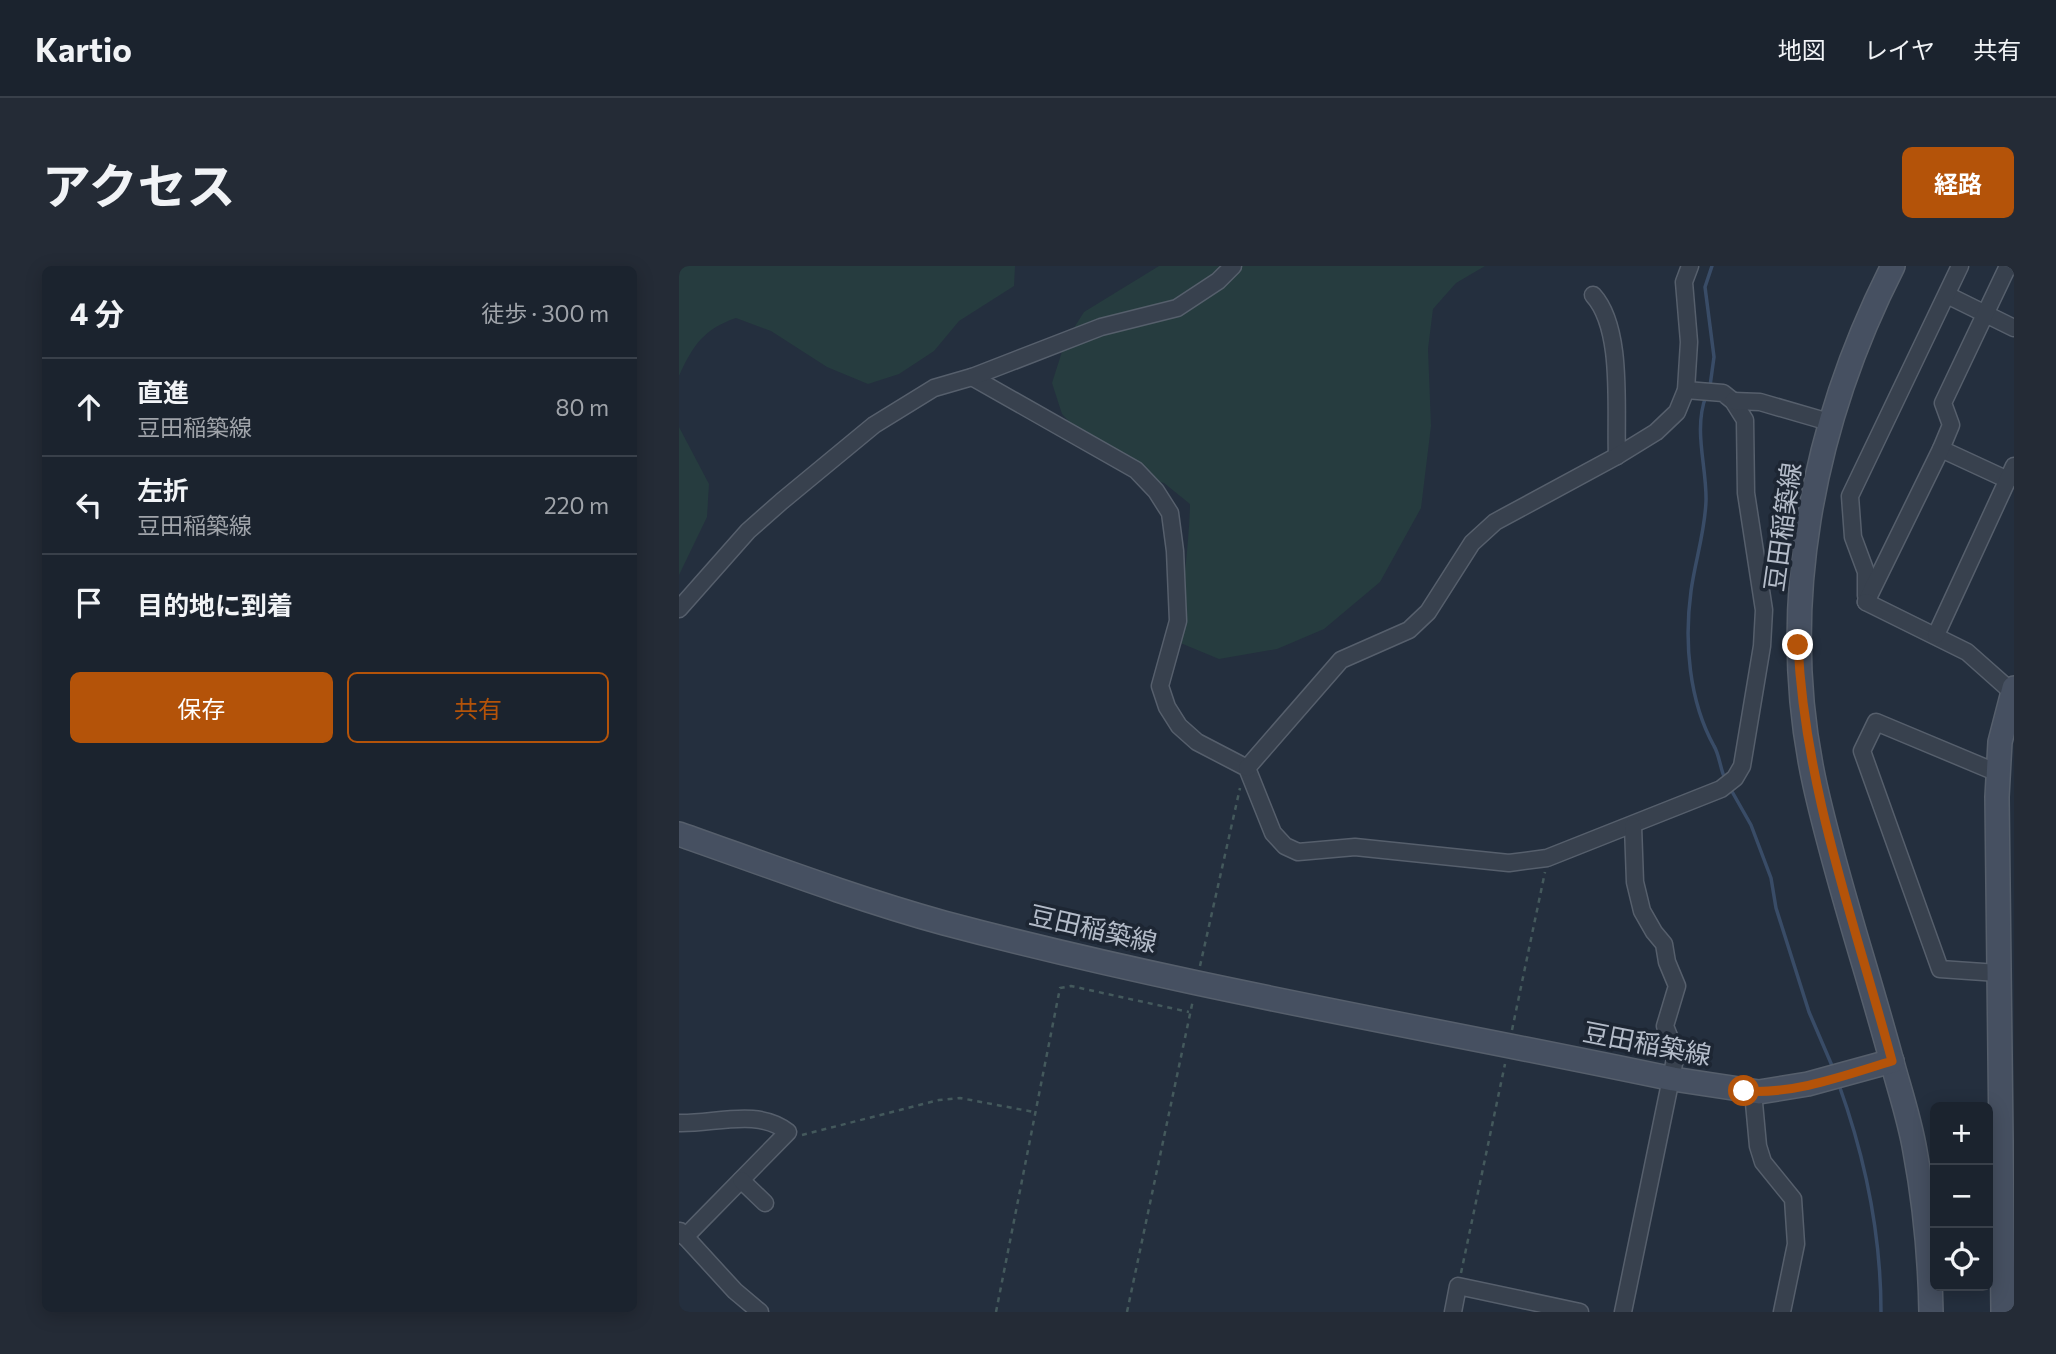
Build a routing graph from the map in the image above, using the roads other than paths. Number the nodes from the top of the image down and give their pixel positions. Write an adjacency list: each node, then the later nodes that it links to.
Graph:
1 (1233, 266): 10 (street)
2 (1690, 266): 11 (street)
3 (1893, 266): 13 (main road, 豆田稲築線)
4 (1960, 266): 7 (street)
5 (2008, 266): 8 (street)
6 (1593, 295): 15 (street)
7 (1947, 295): 8 (street); 17 (street)
8 (1986, 313): 9 (street); 14 (street)
9 (2014, 328)
10 (972, 377): 18 (street); 21 (street)
11 (1686, 390): 12 (street); 15 (street)
12 (1733, 401): 13 (street); 24 (street)
13 (1829, 422): 28 (main road, 豆田稲築線)
14 (1941, 449): 16 (street); 17 (street)
15 (1617, 456): 21 (street)
16 (2011, 473): 19 (street)
17 (1866, 602): 19 (street)
18 (679, 609)
19 (1936, 635): 20 (street)
20 (2013, 690): 22 (main road)
21 (1247, 768): 24 (street)
22 (1999, 773): 23 (main road); 27 (street)
23 (2006, 797): 26 (main road)
24 (1633, 827): 29 (street)
25 (679, 834): 29 (main road, 豆田稲築線)
26 (2006, 944): 27 (main road)
27 (1998, 973): 32 (main road)
28 (1892, 1061): 30 (main road, 豆田稲築線); 41 (main road)
29 (1673, 1079): 30 (main road, 豆田稲築線); 39 (street)
30 (1756, 1092): 40 (street)
31 (679, 1123): 33 (street)
32 (2007, 1164): 42 (main road)
33 (741, 1180): 34 (street); 35 (street)
34 (765, 1203)
35 (682, 1233): 36 (street)
36 (760, 1312)
37 (1453, 1312): 38 (street)
38 (1580, 1312)
39 (1623, 1312)
40 (1782, 1312)
41 (1931, 1312)
42 (2003, 1312)

